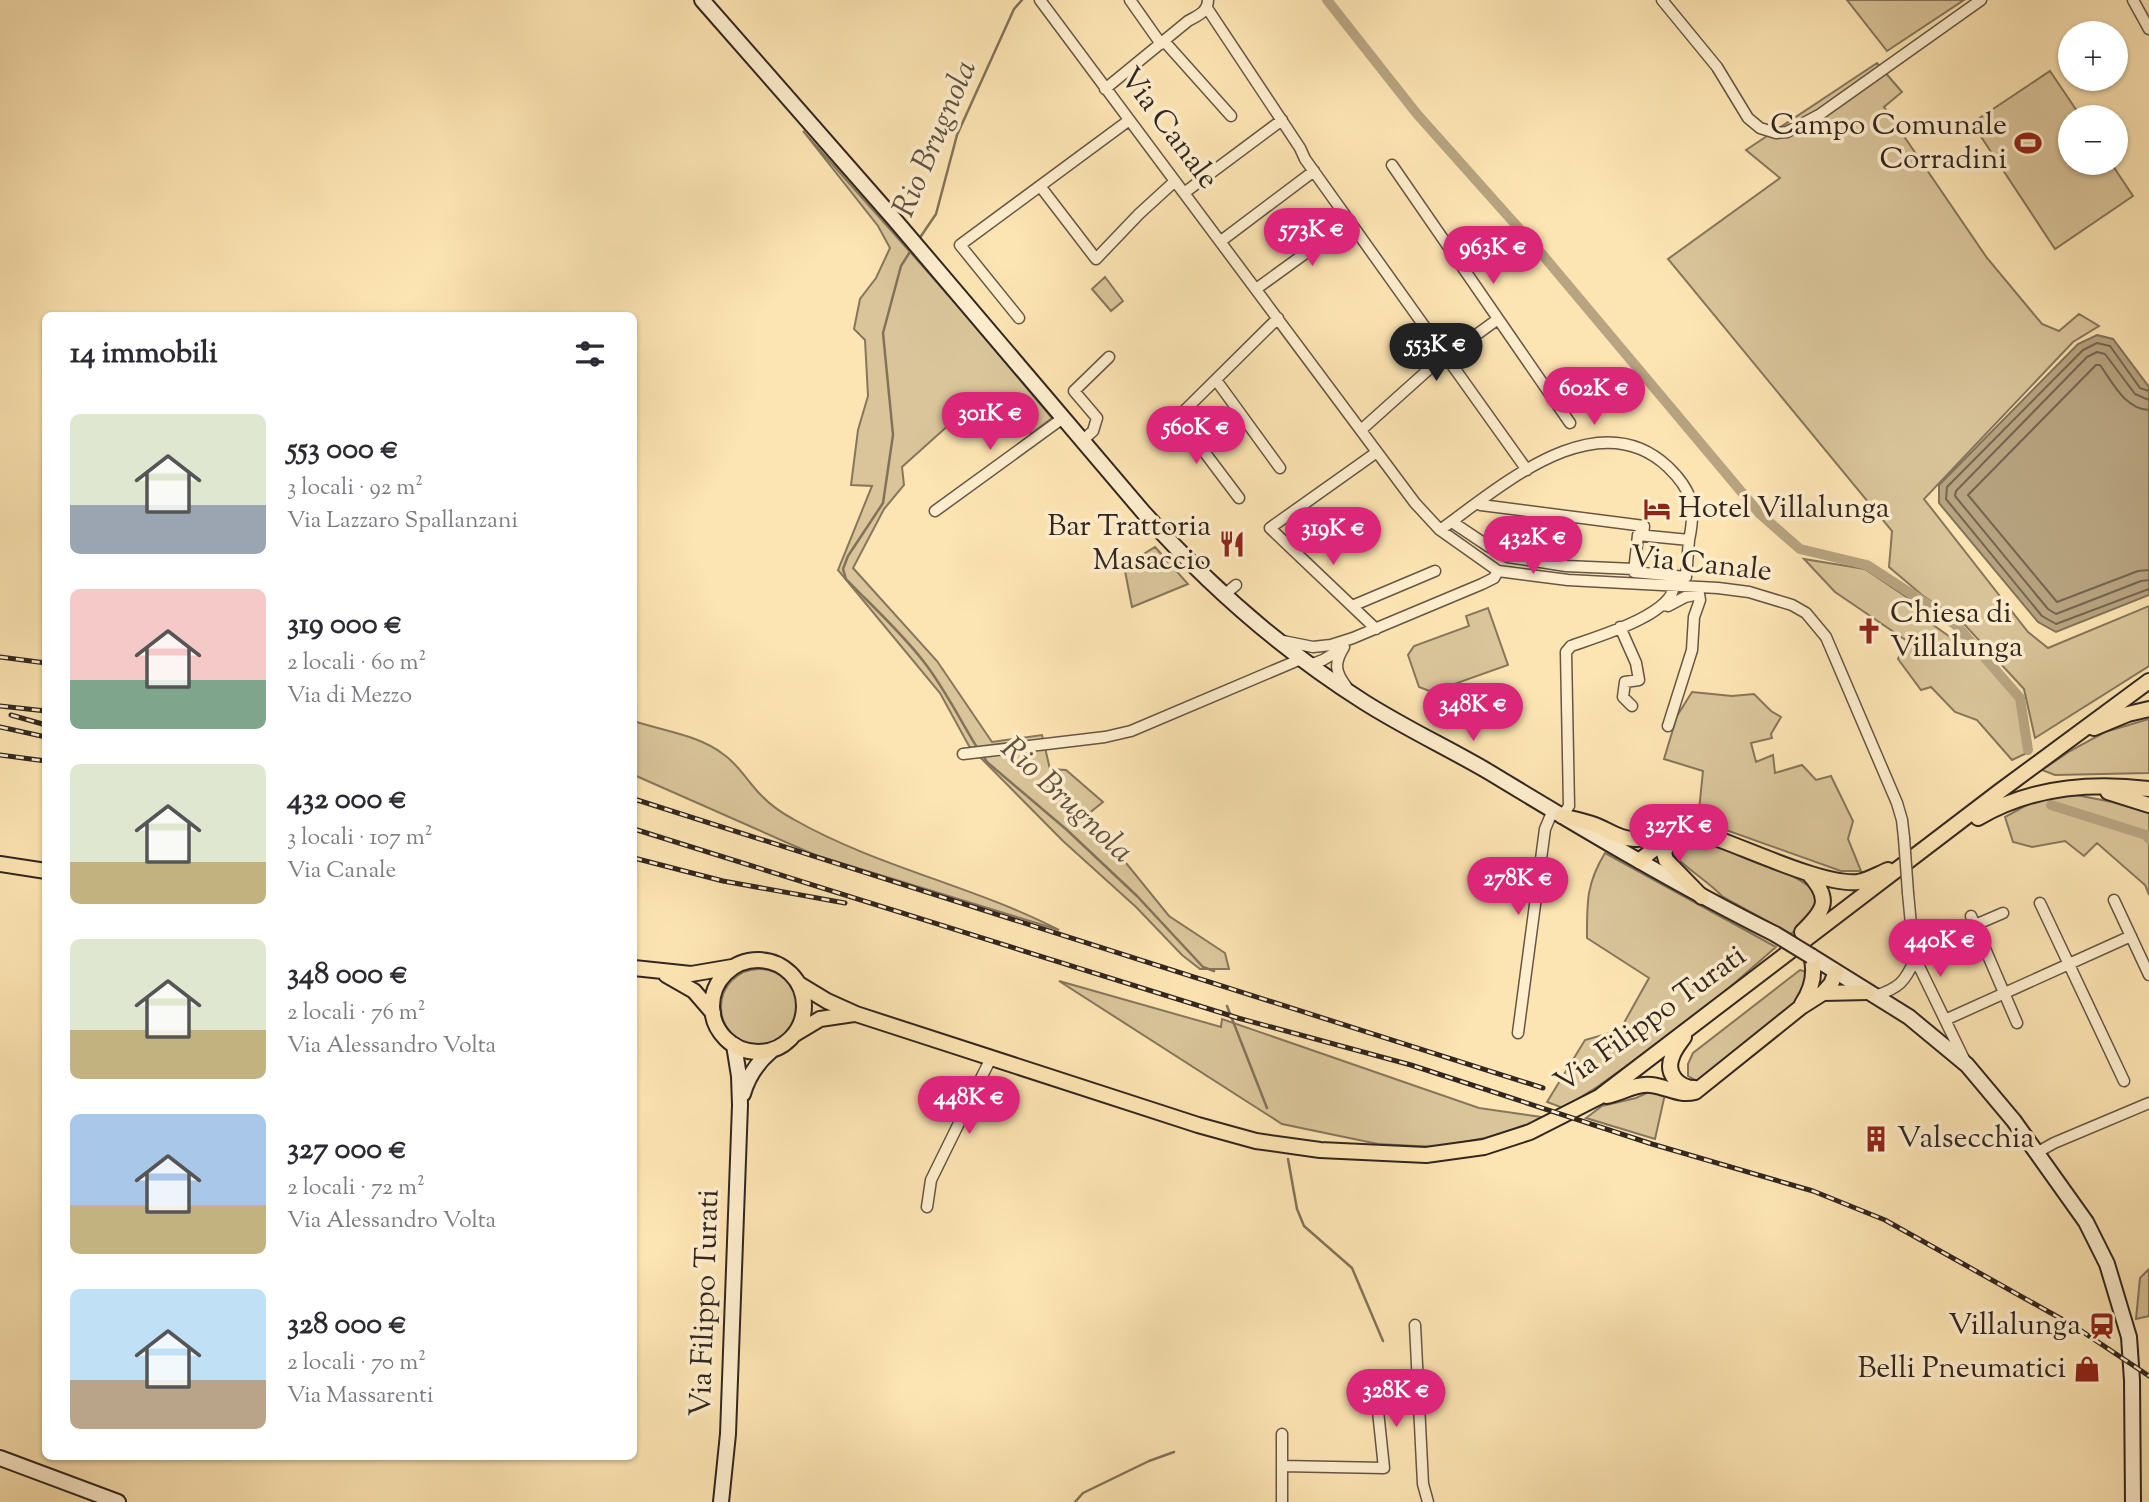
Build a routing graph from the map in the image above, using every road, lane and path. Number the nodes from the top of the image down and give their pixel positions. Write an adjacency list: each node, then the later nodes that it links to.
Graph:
1 (702, 0): 28 (main road, Via Canale)
2 (1040, 0): 10 (street, Via Canale)
3 (1130, 0): 9 (street)
4 (1661, 0): 5 (street)
5 (1981, 0)
6 (2133, 0): 8 (street)
7 (1208, 4): 9 (street); 12 (street)
8 (2149, 29)
9 (1162, 42): 10 (street); 11 (street)
10 (1105, 89): 13 (street, Via Canale)
11 (1231, 116)
12 (1282, 120): 15 (street); 18 (street)
13 (1128, 121): 16 (street, Via Canale); 17 (street)
14 (1392, 165): 24 (street)
15 (1314, 171): 19 (street); 20 (street)
16 (1174, 182): 17 (street); 18 (street, Via Canale)
17 (1040, 186): 22 (street)
18 (1184, 193): 20 (street, Via Canale)
19 (1350, 221): 21 (street); 26 (street)
20 (1221, 241): 21 (street, Via Canale)
21 (1256, 289): 23 (street, Via Canale)
22 (1019, 317)
23 (1278, 318): 27 (street); 30 (street, Via Canale)
24 (1498, 319): 26 (street); 29 (street)
25 (1109, 357): 31 (street)
26 (1447, 357): 30 (street); 34 (street)
27 (1216, 380): 33 (street); 35 (street)
28 (1063, 418): 31 (main road, Via Canale); 37 (street)
29 (1570, 423)
30 (1361, 430): 32 (street, Via Canale)
31 (1082, 441): 47 (main road, Via Canale)
32 (1377, 452): 39 (street, Via Canale); 49 (street)
33 (1280, 468)
34 (1527, 470): 36 (street); 41 (street)
35 (1239, 498)
36 (1478, 503): 38 (street); 40 (street)
37 (935, 511)
38 (1451, 522): 39 (street); 44 (street, Via Canale)
39 (1440, 530): 43 (street, Via Canale)
40 (1643, 535): 41 (street); 44 (street)
41 (1689, 540): 45 (street)
42 (1434, 571): 49 (street)
43 (1498, 571): 44 (street, Via Canale); 51 (street)
44 (1640, 575): 45 (street, Via Canale)
45 (1681, 583): 48 (street); 80 (street, Via Canale, bridge)
46 (1236, 585): 47 (street)
47 (1224, 595): 53 (main road, Via Canale)
48 (1664, 605): 50 (street); 61 (street)
49 (1352, 606): 51 (street)
50 (1620, 627): 59 (street); 67 (street)
51 (1376, 629): 52 (street)
52 (1353, 638): 54 (street); 55 (street)
53 (1276, 639): 54 (street); 56 (main road, Via Canale)
54 (1331, 645): 56 (street)
55 (1344, 647): 56 (street); 58 (street)
56 (1306, 662): 58 (main road, Via Canale); 63 (street)
57 (2149, 681): 62 (main road)
58 (1365, 703): 67 (main road, Via Canale)
59 (1632, 706)
60 (2149, 709): 62 (main road)
61 (1668, 726)
62 (2077, 736): 69 (main road, Via Filippo Turati)
63 (963, 754)
64 (2082, 788): 65 (main road); 66 (main road); 69 (main road)
65 (2149, 789)
66 (2149, 805)
67 (1558, 813): 68 (main road); 70 (main road, Via Canale); 99 (street)
68 (1664, 836): 70 (main road); 73 (main road); 74 (main road)
69 (1930, 846): 73 (main road); 81 (main road, Via Filippo Turati)
70 (1639, 861): 74 (main road, Via Canale)
71 (0, 864): 72 (main road)
72 (42, 870)
73 (1808, 873): 81 (main road)
74 (1702, 897): 79 (main road, Via Canale, bridge)
75 (2115, 900): 78 (street)
76 (2040, 903): 83 (street)
77 (2003, 913): 93 (street)
78 (2131, 936): 83 (street); 87 (street)
79 (1811, 956): 86 (main road, Via Canale); 91 (main road)
80 (1915, 959): 88 (street); 89 (street, Via Canale)
81 (1774, 962): 98 (main road, Via Filippo Turati)
82 (740, 964): 85 (main road); 90 (main road); 94 (main road)
83 (2069, 964): 93 (street); 105 (street)
84 (637, 968): 85 (main road)
85 (658, 972): 94 (main road)
86 (1836, 972): 91 (main road); 92 (main road, Via Canale)
87 (2149, 975)
88 (1906, 979): 89 (street); 92 (street)
89 (1924, 982): 96 (street, Via Canale)
90 (799, 984): 95 (main road, Via Filippo Turati); 100 (main road)
91 (1816, 994): 92 (main road); 106 (main road)
92 (1872, 994): 104 (main road, Via Canale)
93 (2004, 994): 96 (street); 97 (street)
94 (713, 1013): 101 (main road)
95 (856, 1014): 100 (main road, Via Filippo Turati); 103 (main road, Via Filippo Turati)
96 (1945, 1020): 104 (street, Via Canale)
97 (2017, 1023)
98 (1689, 1028): 106 (main road); 107 (main road, Via Filippo Turati)
99 (1518, 1033)
100 (796, 1034): 102 (main road)
101 (734, 1045): 102 (main road); 109 (main road)
102 (771, 1051): 109 (main road)
103 (990, 1058): 107 (main road, Via Filippo Turati); 111 (street)
104 (1967, 1066): 110 (main road, Via Canale)
105 (2124, 1081)
106 (1704, 1087): 107 (main road)
107 (1599, 1097)
108 (2149, 1103): 110 (street)
109 (740, 1105): 118 (main road, Via Filippo Turati)
110 (2038, 1153): 121 (main road, Via Canale)
111 (927, 1207)
112 (1415, 1325): 120 (street)
113 (1376, 1392): 116 (street)
114 (1282, 1434): 116 (street)
115 (0, 1458): 117 (main road)
116 (1282, 1466): 119 (street)
117 (118, 1502)
118 (721, 1502)
119 (1282, 1502)
120 (1428, 1502)
121 (2133, 1502)

